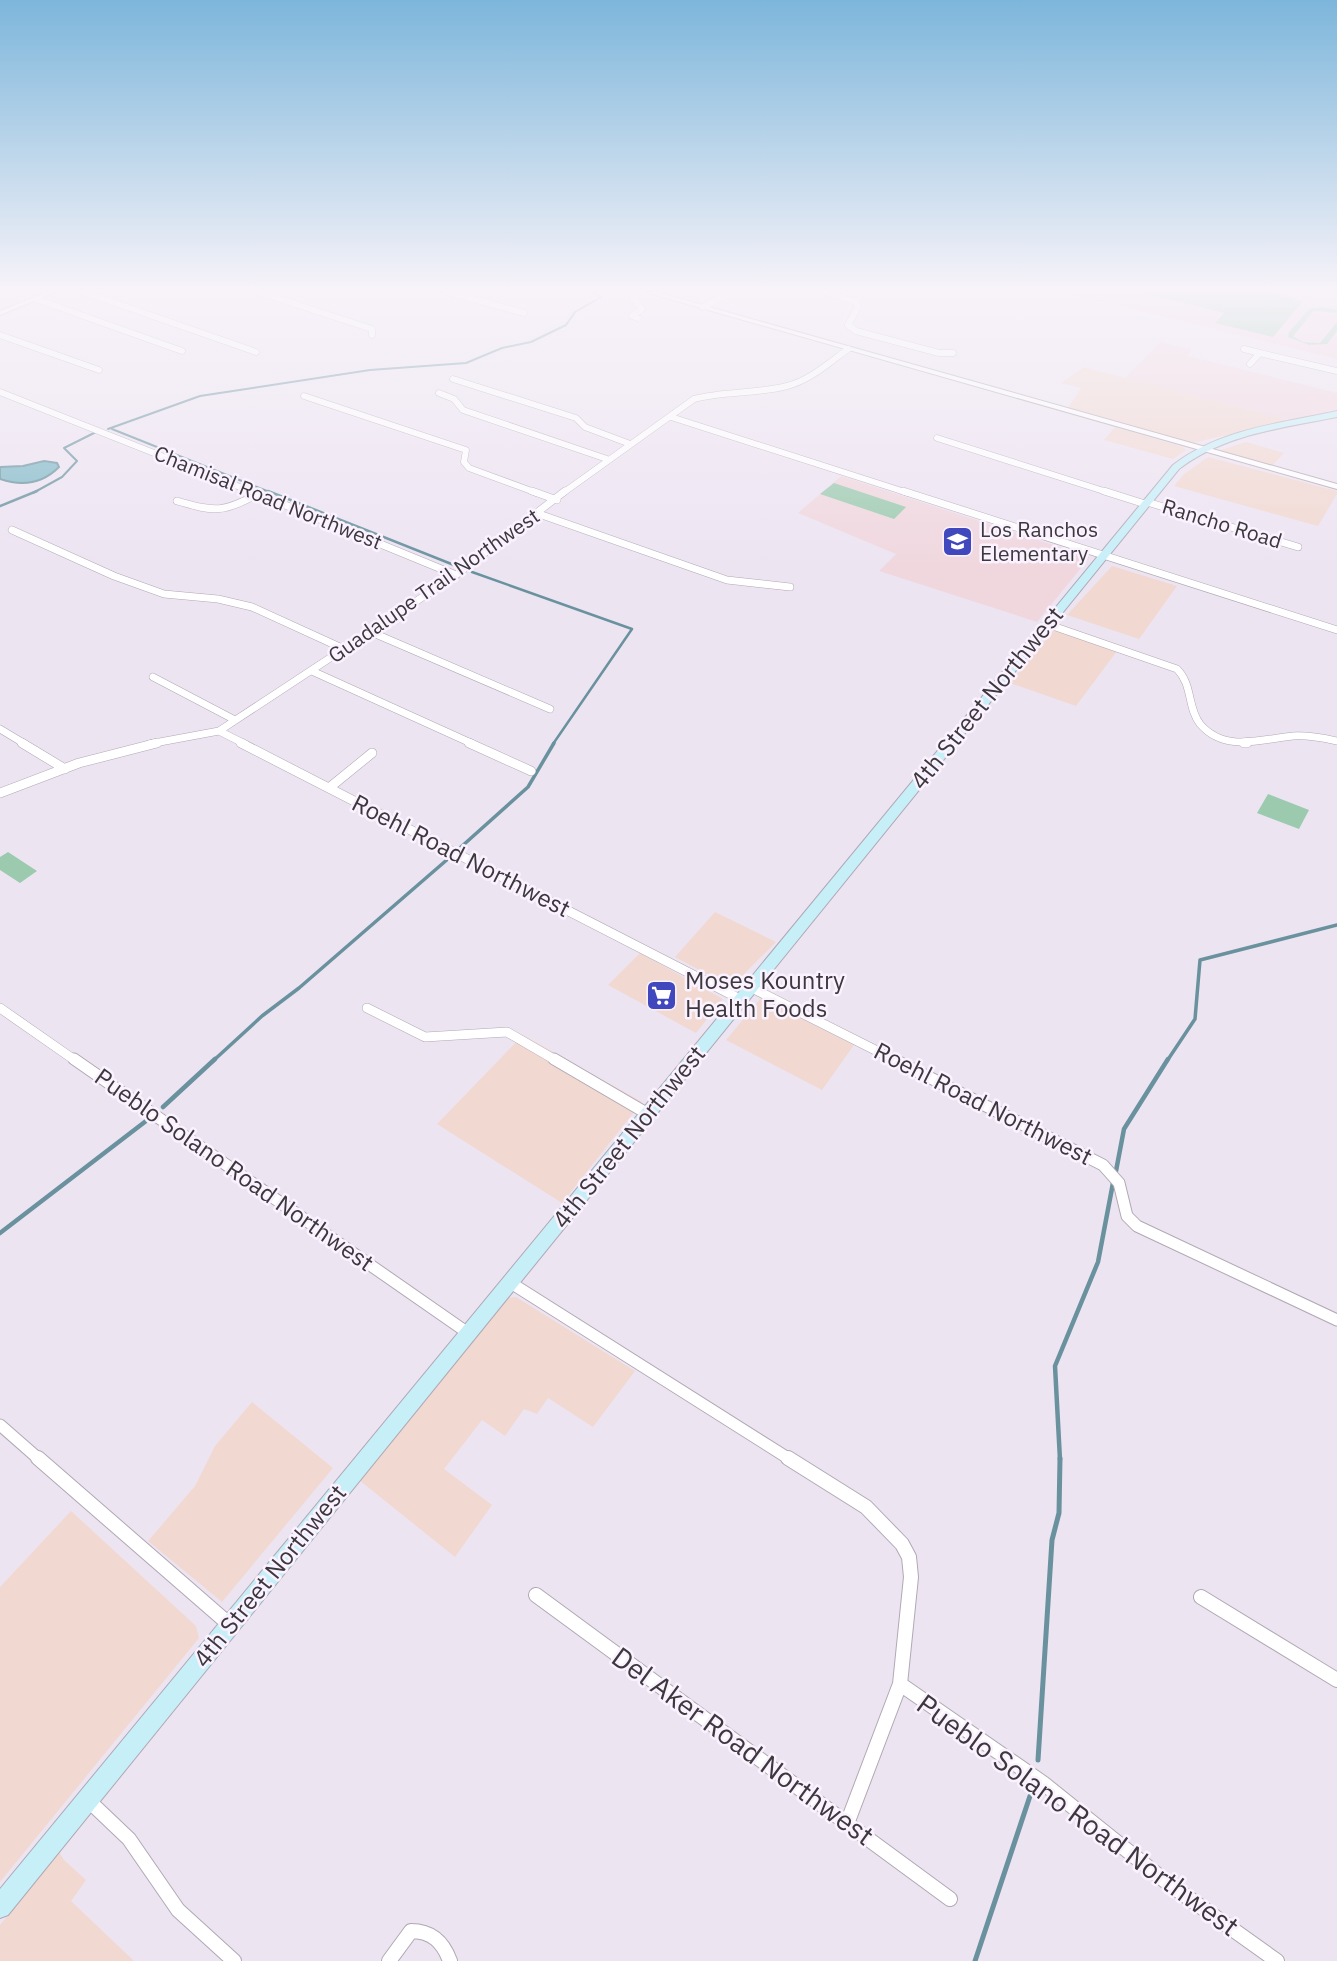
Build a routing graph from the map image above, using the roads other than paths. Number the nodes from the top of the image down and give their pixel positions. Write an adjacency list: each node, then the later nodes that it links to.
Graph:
1 (467, 384): 10 (street)
2 (793, 384): 8 (street, Guadalupe Trail Northwest)
3 (969, 384): 11 (street)
4 (0, 392): 14 (street, Chamisal Road Northwest)
5 (439, 393): 12 (street)
6 (304, 396): 15 (street)
7 (1337, 414): 11 (main road, 4th Street Northwest)
8 (671, 417): 10 (street, Guadalupe Trail Northwest); 21 (street)
9 (937, 438): 17 (street, Rancho Road)
10 (630, 444): 12 (street, Guadalupe Trail Northwest)
11 (1202, 450): 13 (street); 17 (main road, 4th Street Northwest)
12 (607, 459): 15 (street, Guadalupe Trail Northwest)
13 (1337, 487)
14 (259, 493): 16 (street); 22 (street, Chamisal Road Northwest)
15 (557, 500): 18 (street, Guadalupe Trail Northwest)
16 (177, 501)
17 (1146, 503): 20 (street, Rancho Road); 21 (main road, 4th Street Northwest)
18 (539, 514): 22 (street, Guadalupe Trail Northwest); 23 (street)
19 (12, 530): 27 (street)
20 (1298, 547)
21 (1102, 557): 24 (main road, 4th Street Northwest); 25 (street)
22 (456, 575): 26 (street, Guadalupe Trail Northwest)
23 (790, 587)
24 (1047, 624): 34 (street); 40 (main road, 4th Street Northwest)
25 (1337, 630)
26 (371, 632): 27 (street, Guadalupe Trail Northwest); 30 (street)
27 (344, 649): 28 (street, Guadalupe Trail Northwest)
28 (312, 671): 31 (street, Guadalupe Trail Northwest); 37 (street)
29 (153, 677): 31 (street)
30 (550, 709)
31 (235, 720): 33 (street, Guadalupe Trail Northwest)
32 (0, 729): 36 (street)
33 (219, 731): 36 (street, Guadalupe Trail Northwest); 38 (street, Roehl Road Northwest)
34 (1337, 741)
35 (372, 753): 38 (street)
36 (65, 769): 39 (street, Guadalupe Trail Northwest)
37 (531, 771)
38 (329, 788): 41 (street, Roehl Road Northwest)
39 (0, 793)
40 (750, 987): 41 (main road, 4th Street Northwest); 46 (street, Roehl Road Northwest)
41 (740, 999): 44 (main road, 4th Street Northwest)
42 (0, 1008): 47 (street, Pueblo Solano Road Northwest)
43 (367, 1008): 44 (street)
44 (648, 1114): 45 (main road, 4th Street Northwest)
45 (511, 1283): 47 (main road, 4th Street Northwest); 53 (street, Pueblo Solano Road Northwest)
46 (1337, 1320)
47 (468, 1333): 51 (main road, 4th Street Northwest)
48 (0, 1425): 51 (street)
49 (536, 1595): 55 (street, Del Aker Road Northwest)
50 (1201, 1597): 52 (street)
51 (230, 1625): 54 (main road, 4th Street Northwest)
52 (1337, 1680)
53 (900, 1684): 55 (street); 61 (street, Pueblo Solano Road Northwest)
54 (87, 1800): 57 (main road, 4th Street Northwest); 58 (street)
55 (848, 1821): 56 (street, Del Aker Road Northwest)
56 (950, 1899)
57 (0, 1907)
58 (234, 1961)
59 (388, 1961): 60 (street)
60 (450, 1961)
61 (1277, 1961)

